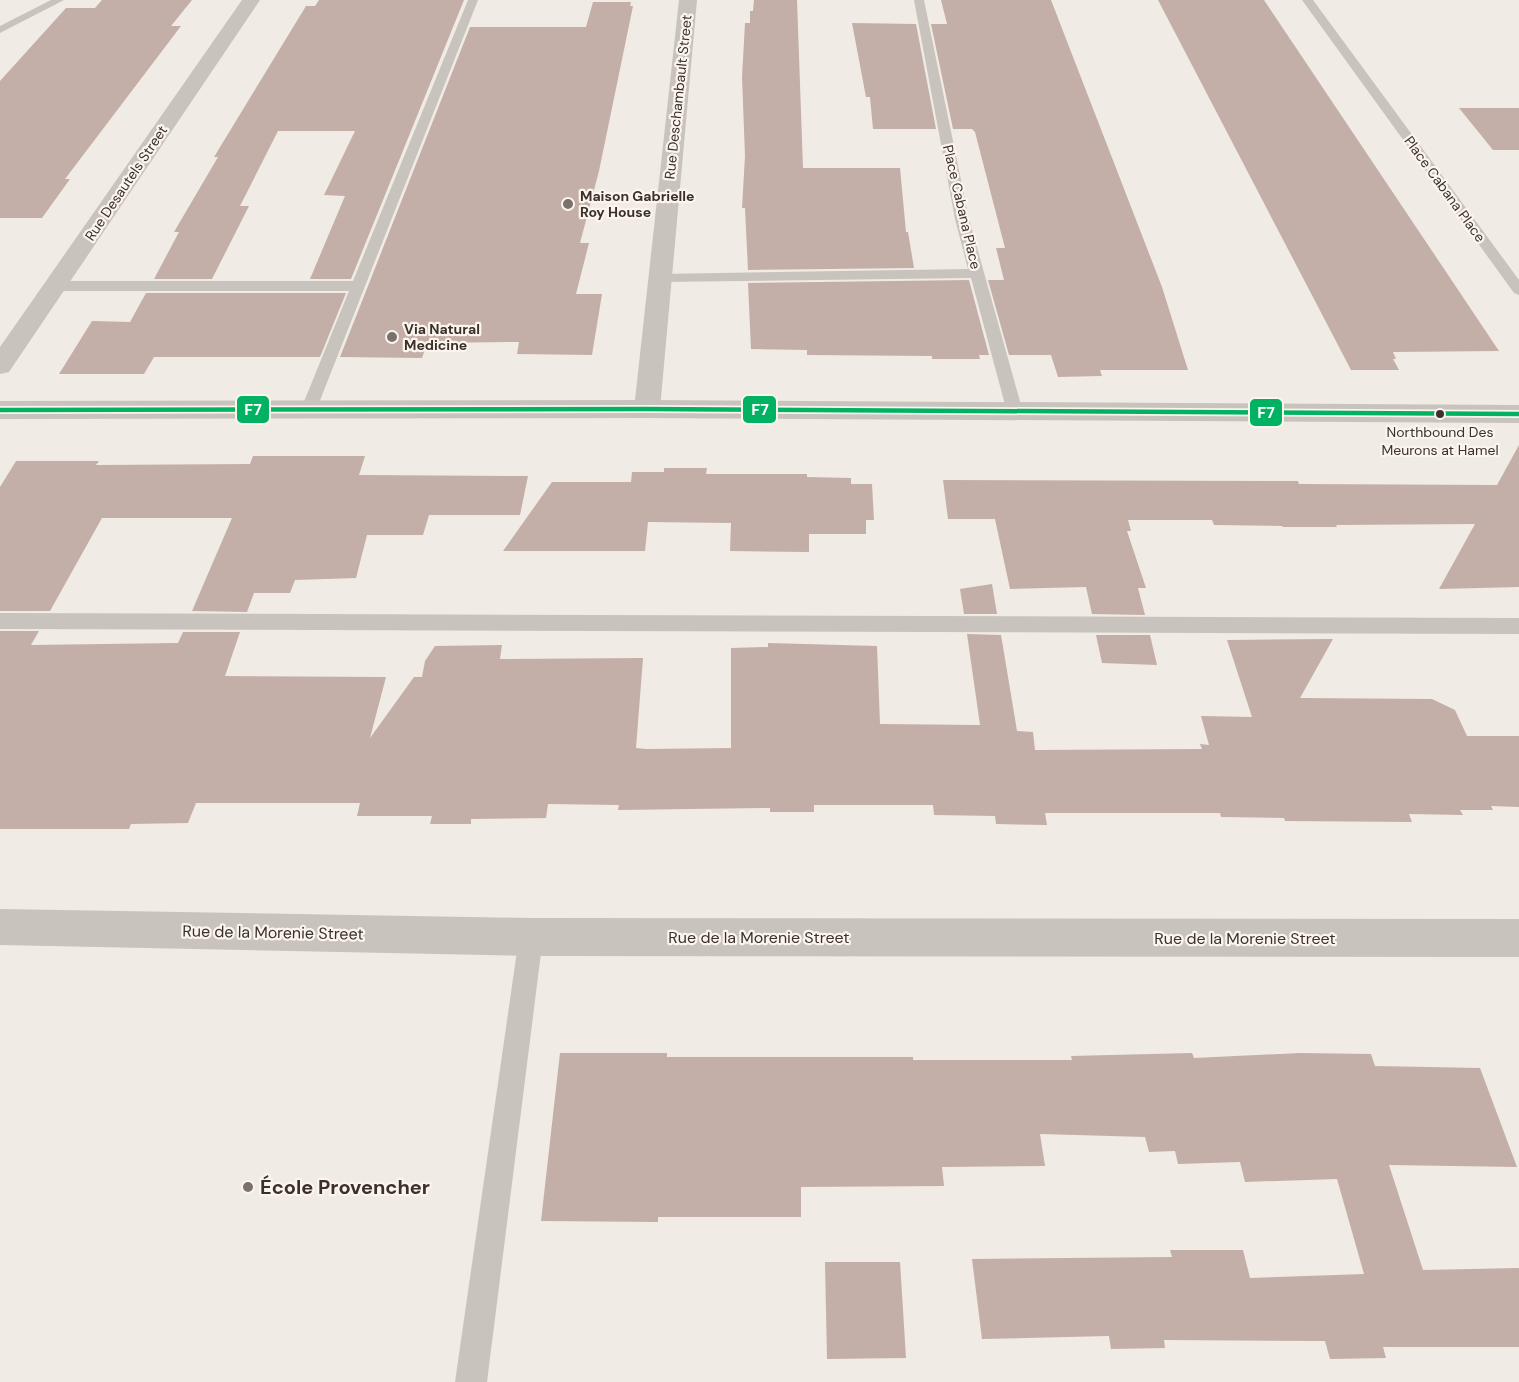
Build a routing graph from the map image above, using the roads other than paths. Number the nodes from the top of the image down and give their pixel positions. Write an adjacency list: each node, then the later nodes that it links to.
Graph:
1 (59, 0): 7 (lane)
2 (251, 0): 10 (street, Rue Desautels Street)
3 (473, 0): 11 (lane)
4 (688, 0): 9 (street, Rue Deschambault Street)
5 (919, 0): 8 (lane, Place Cabana Place)
6 (1307, 0): 12 (lane, Place Cabana Place)
7 (0, 30)
8 (977, 273): 9 (lane); 17 (lane, Place Cabana Place)
9 (660, 278): 15 (street, Rue Deschambault Street)
10 (54, 286): 11 (lane); 13 (street, Rue Desautels Street)
11 (358, 286): 14 (lane)
12 (1519, 290)
13 (0, 366)
14 (309, 409): 15 (street); 16 (street)
15 (648, 409): 17 (street)
16 (0, 410)
17 (1015, 412): 18 (street)
18 (1519, 414)
19 (0, 621): 20 (lane)
20 (1519, 626)
21 (0, 927): 22 (street, Rue de la Morenie Street)
22 (531, 937): 23 (street, Rue de la Morenie Street); 24 (lane)
23 (1519, 938)
24 (471, 1382)

